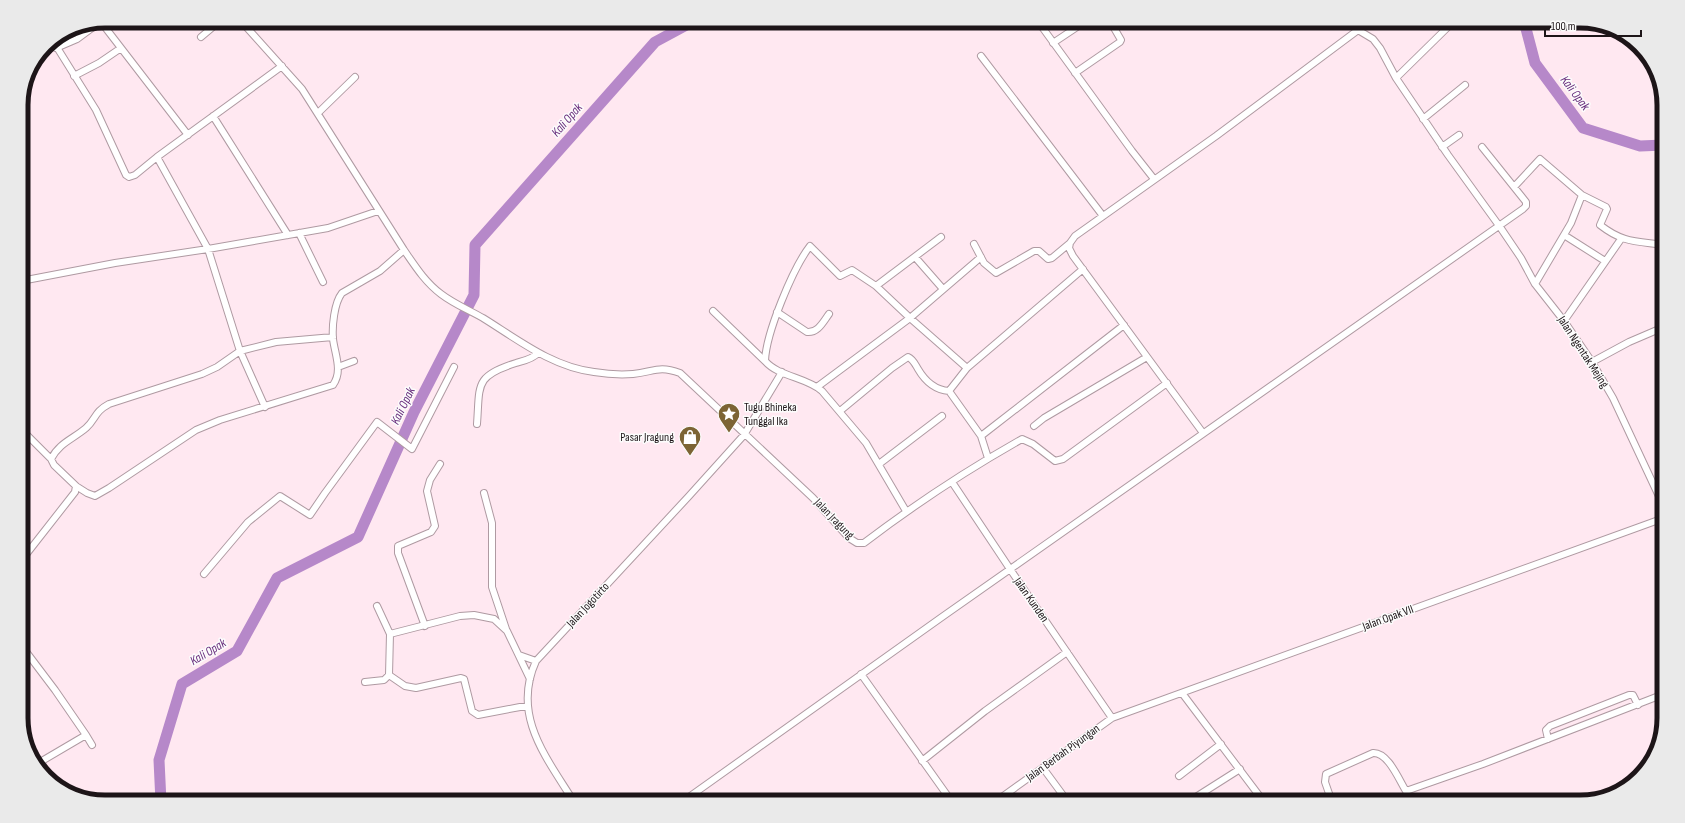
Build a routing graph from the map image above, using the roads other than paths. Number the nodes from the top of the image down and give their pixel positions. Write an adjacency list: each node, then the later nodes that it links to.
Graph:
1 (105, 28): 13 (street)
2 (212, 28): 10 (street)
3 (250, 28): 15 (street, Jalan Jragung)
4 (1043, 28): 11 (street)
5 (1076, 28): 11 (street)
6 (1114, 28): 16 (street)
7 (1446, 28): 19 (street)
8 (91, 29): 12 (street)
9 (1358, 30): 19 (street, Jalan Ngentak Mejing); 29 (street)
10 (201, 37)
11 (1053, 43): 16 (street)
12 (56, 48): 17 (street)
13 (121, 48): 17 (street); 25 (street)
14 (981, 56): 33 (street)
15 (282, 66): 21 (street, Jalan Jragung); 22 (street)
16 (1075, 73): 29 (street)
17 (74, 76): 28 (street)
18 (355, 77): 21 (street)
19 (1396, 78): 23 (street, Jalan Ngentak Mejing)
20 (1465, 85): 23 (street)
21 (318, 113): 32 (street, Jalan Jragung)
22 (213, 116): 25 (street); 36 (street)
23 (1423, 119): 26 (street, Jalan Ngentak Mejing)
24 (1459, 134): 26 (street)
25 (188, 135): 28 (street)
26 (1442, 147): 34 (street, Jalan Ngentak Mejing)
27 (1482, 147): 30 (street)
28 (157, 157): 43 (street)
29 (1154, 179): 33 (street)
30 (1514, 187): 31 (street); 34 (street)
31 (1582, 196): 37 (street); 39 (street)
32 (378, 211): 35 (street); 44 (street, Jalan Jragung)
33 (1103, 216): 40 (street)
34 (1500, 227): 51 (street, Jalan Ngentak Mejing); 80 (street)
35 (299, 233): 36 (street); 50 (street)
36 (288, 235): 43 (street)
37 (1564, 235): 47 (street); 51 (street)
38 (940, 237): 45 (street)
39 (1621, 239): 42 (street); 47 (street)
40 (1070, 243): 46 (street); 48 (street)
41 (974, 244): 46 (street)
42 (1657, 244)
43 (208, 249): 49 (street); 62 (street)
44 (404, 250): 61 (street); 63 (street, Jalan Jragung)
45 (915, 257): 52 (street); 53 (street)
46 (981, 257): 53 (street)
47 (1605, 261): 58 (street)
48 (1083, 269): 59 (street); 70 (street)
49 (28, 280)
50 (323, 282)
51 (1535, 284): 58 (street, Jalan Ngentak Mejing)
52 (876, 286): 55 (street); 57 (street)
53 (943, 289): 57 (street)
54 (713, 311): 66 (street)
55 (777, 312): 56 (street); 66 (street)
56 (829, 314)
57 (910, 318): 70 (street); 73 (street)
58 (1564, 321): 67 (street, Jalan Ngentak Mejing)
59 (1124, 325): 64 (street); 83 (street)
60 (1657, 330): 67 (street)
61 (333, 337): 62 (street); 68 (street)
62 (240, 351): 75 (street); 85 (street)
63 (538, 353): 78 (street); 81 (street, Jalan Jragung)
64 (1147, 357): 72 (street); 79 (street)
65 (354, 361): 68 (street)
66 (765, 361): 71 (street)
67 (1592, 362): 91 (street, Jalan Ngentak Mejing)
68 (338, 367): 75 (street)
69 (454, 367): 96 (street)
70 (967, 368): 74 (street)
71 (782, 372): 73 (street); 81 (street, Jalan Jogotirto)
72 (1167, 383): 80 (street); 84 (street, Jalan Jragung)
73 (817, 387): 76 (street)
74 (949, 391): 76 (street); 83 (street)
75 (265, 407): 89 (street)
76 (840, 411): 87 (street)
77 (942, 416): 87 (street)
78 (477, 424)
79 (1034, 426)
80 (1203, 433): 95 (street)
81 (744, 435): 92 (street, Jalan Jragung); 105 (street, Jalan Jogotirto)
82 (28, 436): 85 (street)
83 (981, 436): 84 (street)
84 (988, 458): 88 (street, Jalan Jragung)
85 (51, 459): 89 (street)
86 (440, 464): 98 (street)
87 (879, 464): 92 (street)
88 (952, 482): 92 (street, Jalan Jragung); 95 (street, Jalan Kunden)
89 (76, 486): 94 (street)
90 (484, 492): 99 (street)
91 (1657, 492)
92 (906, 511)
93 (1657, 521): 110 (street, Jalan Opak VII)
94 (28, 552)
95 (1010, 570): 101 (street, Jalan Kunden); 106 (street)
96 (204, 574)
97 (377, 606): 100 (street)
98 (425, 626): 99 (street); 100 (street)
99 (507, 631): 103 (street)
100 (390, 634): 107 (street)
101 (1067, 652): 114 (street, Jalan Kunden); 119 (street)
102 (28, 654): 104 (street)
103 (520, 655): 105 (street); 108 (street)
104 (30, 657): 115 (street)
105 (536, 662): 108 (street, Jalan Jogotirto)
106 (861, 674): 119 (street); 126 (street)
107 (389, 675): 109 (street); 113 (street)
108 (530, 679): 113 (street, Jalan Jogotirto)
109 (365, 682)
110 (1182, 693): 114 (street, Jalan Opak VII); 117 (street)
111 (1657, 697): 112 (street)
112 (1638, 705): 116 (street); 116 (street)
113 (527, 707): 125 (street, Jalan Jogotirto)
114 (1112, 718): 121 (street, Jalan Berbah Piyungan)
115 (86, 735): 118 (street); 120 (street)
116 (1548, 739): 124 (street)
117 (1221, 744): 122 (street); 123 (street)
118 (92, 746)
119 (922, 761): 127 (street)
120 (42, 762)
121 (1043, 768): 128 (street, Jalan Berbah Piyungan); 129 (street)
122 (1240, 769): 130 (street); 131 (street)
123 (1179, 776)
124 (1406, 791): 132 (street); 133 (street)
125 (570, 795)
126 (692, 795)
127 (947, 795)
128 (1005, 795)
129 (1063, 795)
130 (1199, 795)
131 (1259, 795)
132 (1330, 795)
133 (1407, 795)

